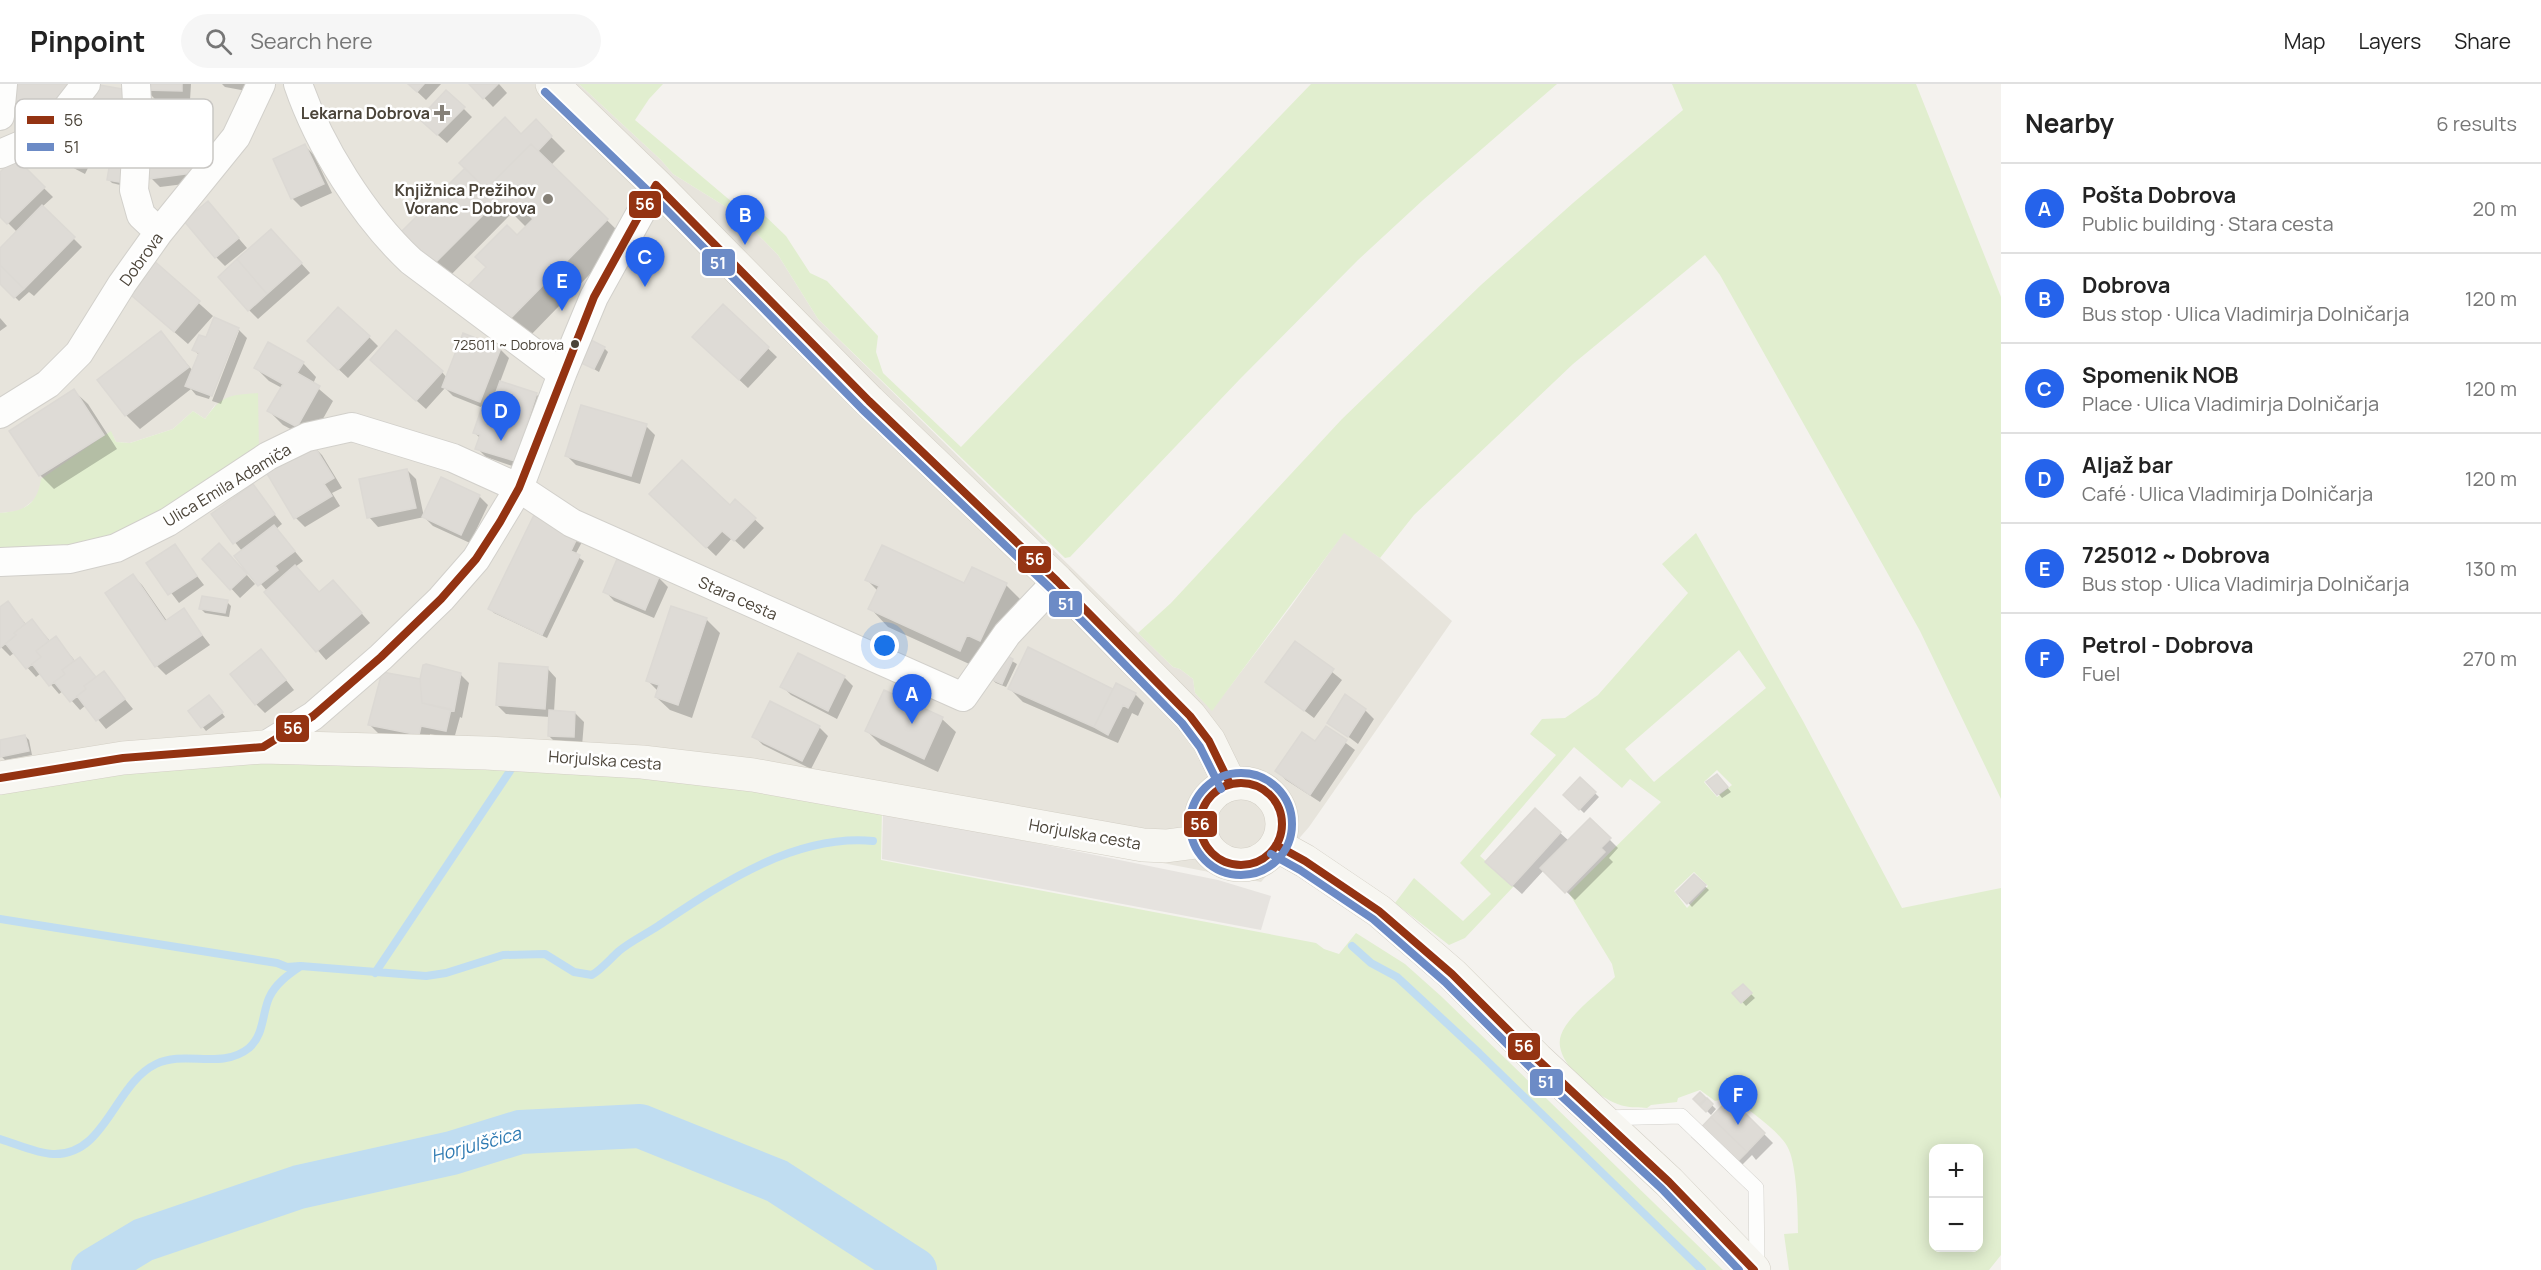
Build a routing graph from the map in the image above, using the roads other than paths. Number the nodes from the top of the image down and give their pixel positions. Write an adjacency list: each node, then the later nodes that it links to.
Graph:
1 (3, 84): 9 (street)
2 (86, 84): 7 (street)
3 (136, 84): 8 (street)
4 (261, 84): 12 (street, Dobrova)
5 (298, 84): 17 (street)
6 (552, 84): 15 (street)
7 (74, 99)
8 (137, 99)
9 (0, 116)
10 (15, 148): 11 (street)
11 (0, 154)
12 (213, 165)
13 (135, 168): 16 (street)
14 (211, 168): 16 (street, Dobrova)
15 (656, 185): 17 (street); 21 (street)
16 (159, 232): 18 (street, Dobrova)
17 (562, 374): 19 (street)
18 (0, 414)
19 (519, 488): 20 (street, Ulica Emila Adamiča); 21 (street, Stara cesta); 22 (street)
20 (0, 562)
21 (1056, 581): 24 (street)
22 (263, 747): 23 (street, Horjulska cesta); 25 (street, Horjulska cesta)
23 (0, 778)
24 (1230, 784): 25 (street); 26 (street)
25 (1204, 841): 26 (street)
26 (1276, 845): 27 (street)
27 (1600, 1118): 28 (street); 28 (lane)
28 (1756, 1270)

